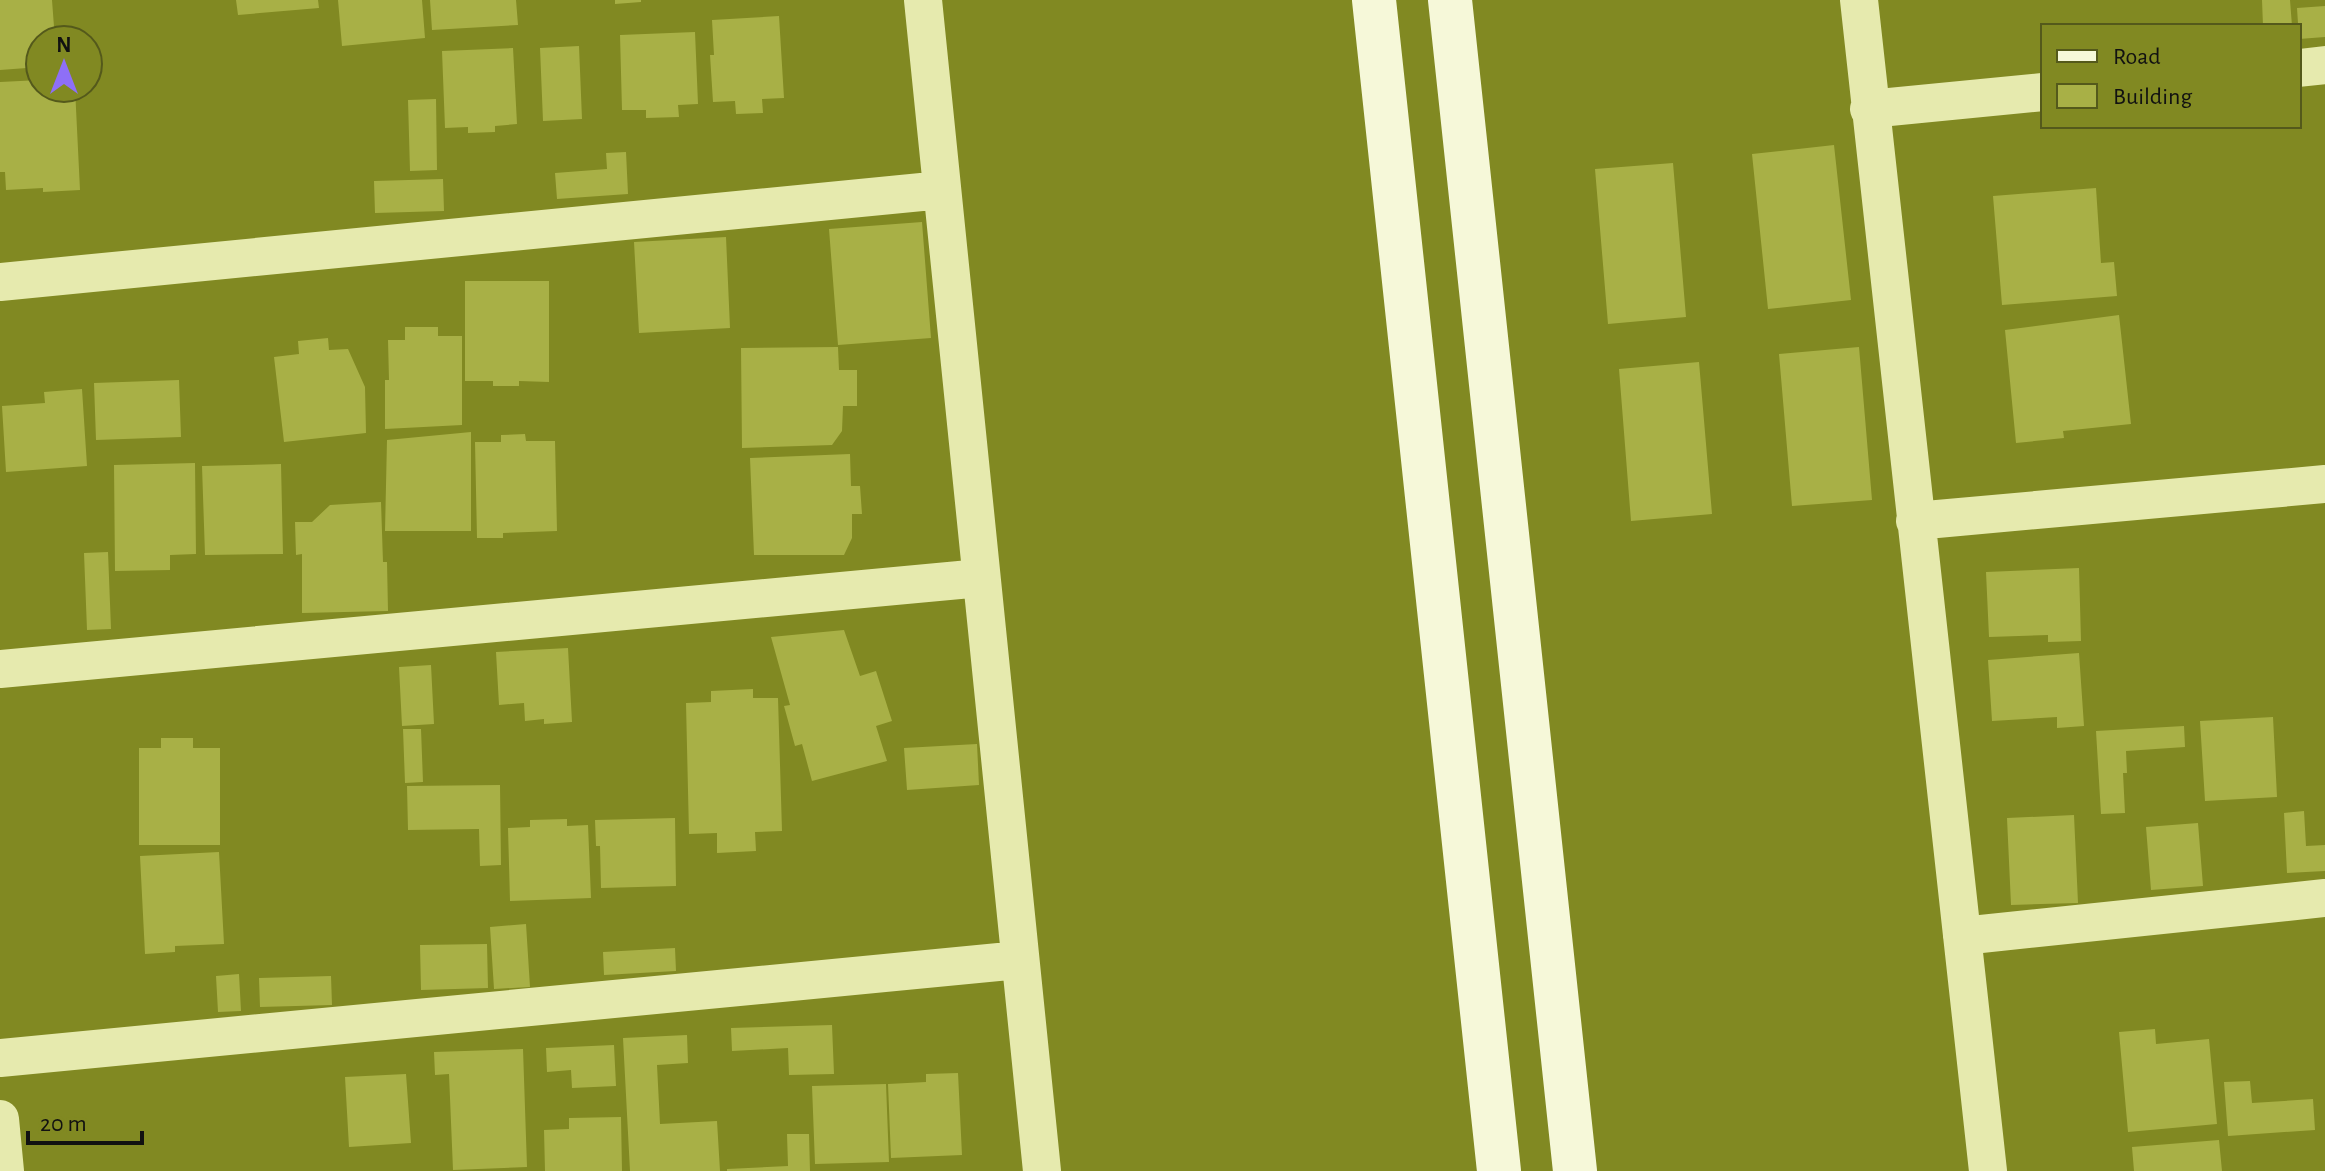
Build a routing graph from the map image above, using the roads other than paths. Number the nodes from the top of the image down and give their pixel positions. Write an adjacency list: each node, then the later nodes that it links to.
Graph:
1 (923, 0): 9 (street)
2 (1374, 0): 22 (main road)
3 (1450, 0): 23 (main road)
4 (1859, 0): 8 (street)
5 (2325, 65): 6 (street)
6 (2301, 68)
7 (2041, 92): 8 (street)
8 (1869, 109): 12 (street)
9 (942, 190): 10 (street); 13 (street)
10 (0, 282)
11 (2325, 484): 12 (street)
12 (1915, 521): 16 (street)
13 (981, 578): 14 (street); 17 (street)
14 (0, 669)
15 (2325, 898): 16 (street)
16 (1962, 936): 24 (street)
17 (1020, 960): 18 (street); 21 (street)
18 (0, 1058)
19 (0, 1119): 20 (street)
20 (5, 1171)
21 (1042, 1171)
22 (1499, 1171)
23 (1575, 1171)
24 (1988, 1171)

